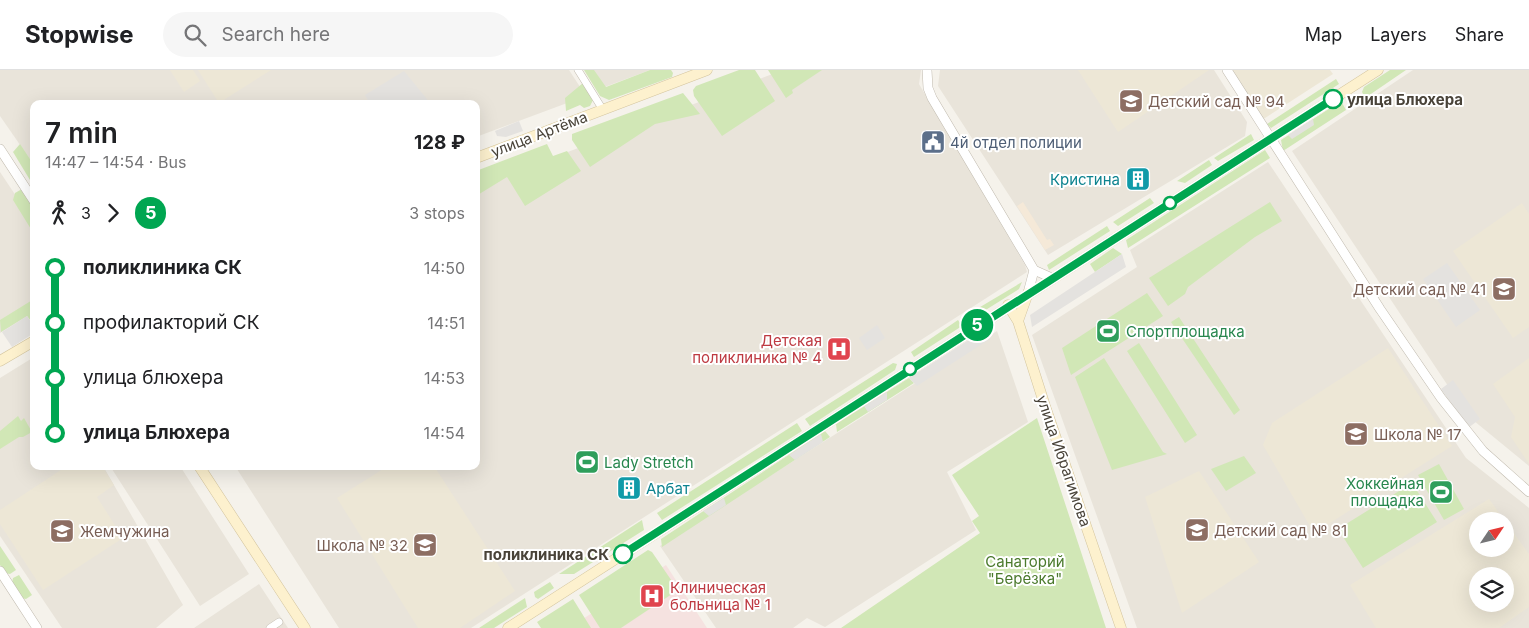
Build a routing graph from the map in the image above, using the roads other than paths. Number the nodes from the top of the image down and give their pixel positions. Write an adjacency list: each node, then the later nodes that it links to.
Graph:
1 (578, 70): 6 (street, улица Артёма)
2 (707, 70): 6 (main road, улица Артёма)
3 (928, 70): 11 (street)
4 (1227, 70): 7 (street)
5 (1378, 70): 7 (main road)
6 (603, 110): 9 (main road, улица Артёма)
7 (1270, 138): 12 (main road); 19 (street)
8 (0, 149): 10 (street)
9 (480, 156)
10 (30, 195)
11 (1034, 270): 12 (street); 13 (street)
12 (1052, 278): 13 (main road)
13 (1028, 293): 14 (main road); 15 (main road)
14 (1008, 305): 15 (main road, улица Ибрагимова); 25 (main road)
15 (1018, 321): 26 (main road, улица Ибрагимова)
16 (30, 343): 17 (main road)
17 (0, 362)
18 (202, 470): 24 (main road)
19 (1529, 492)
20 (0, 570): 22 (street)
21 (279, 622): 23 (street)
22 (38, 628)
23 (270, 628)
24 (305, 628)
25 (508, 628)
26 (1121, 628)

